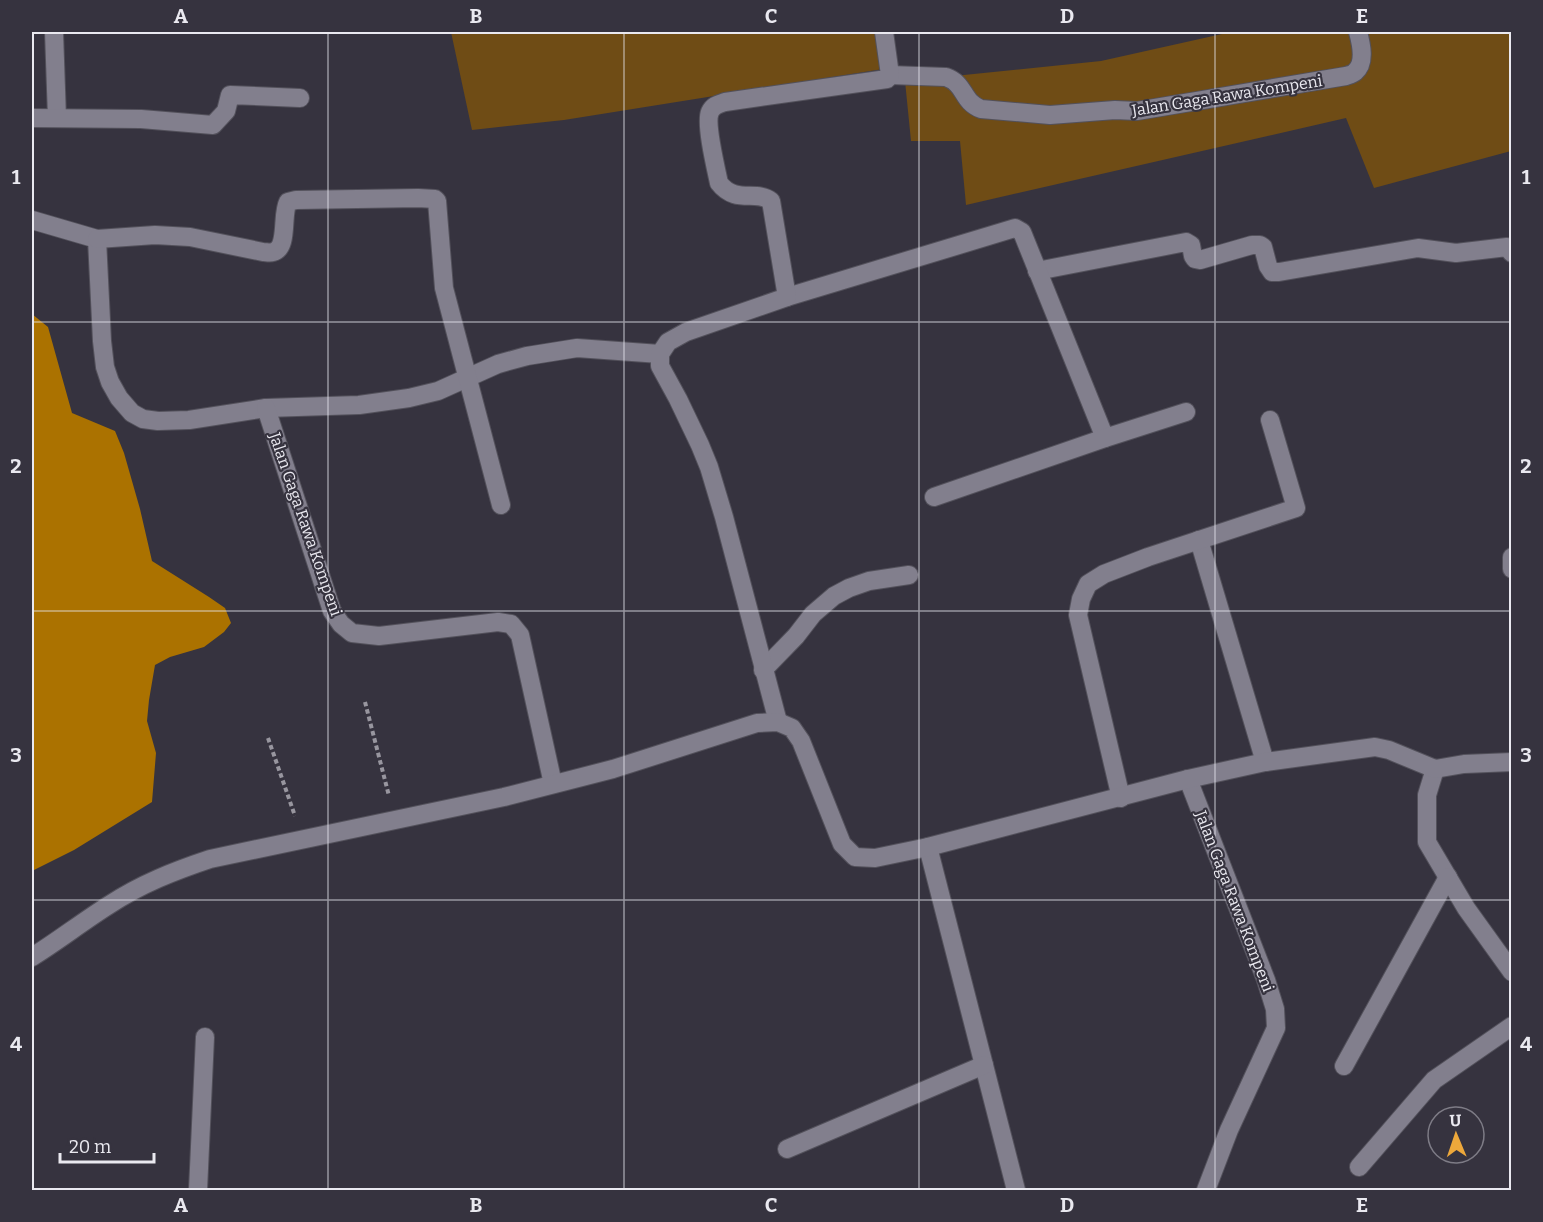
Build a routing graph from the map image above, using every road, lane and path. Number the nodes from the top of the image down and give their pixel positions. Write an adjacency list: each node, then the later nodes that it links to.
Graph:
1 (54, 32): 7 (street)
2 (884, 32): 4 (street)
3 (1358, 32): 4 (street, Jalan Gaga Rawa Kompeni)
4 (890, 75): 12 (street, Jalan Gaga Rawa Kompeni)
5 (300, 98): 7 (street)
6 (32, 118): 7 (street)
7 (57, 118)
8 (32, 220): 9 (street)
9 (97, 239): 14 (street); 15 (street, Jalan Gaga Rawa Kompeni)
10 (1512, 253): 11 (street)
11 (1037, 271): 12 (street); 18 (street)
12 (787, 297): 13 (street)
13 (660, 354): 14 (street, Jalan Gaga Rawa Kompeni); 25 (street)
14 (468, 378): 15 (street, Jalan Gaga Rawa Kompeni); 20 (street)
15 (266, 408): 33 (street, Jalan Gaga Rawa Kompeni)
16 (1186, 412): 18 (street)
17 (1270, 420): 21 (street)
18 (1105, 438): 19 (street)
19 (934, 497)
20 (501, 505)
21 (1199, 540): 29 (street); 34 (street)
22 (1512, 557): 23 (street)
23 (1512, 569)
24 (909, 574): 25 (street)
25 (763, 669): 27 (street)
26 (365, 702): 35 (path)
27 (778, 722): 33 (street); 37 (street)
28 (268, 738): 36 (path)
29 (1265, 762): 31 (street); 32 (street)
30 (1512, 762): 31 (street)
31 (1435, 769): 38 (street)
32 (1188, 779): 34 (street); 49 (street, Jalan Gaga Rawa Kompeni)
33 (553, 784): 35 (street)
34 (1120, 798): 37 (street)
35 (396, 820): 36 (street)
36 (303, 839): 39 (street)
37 (928, 847): 43 (street)
38 (1448, 877): 40 (street); 44 (street)
39 (32, 957)
40 (1512, 972)
41 (1512, 1026): 46 (street)
42 (205, 1037): 47 (street)
43 (984, 1065): 45 (street); 48 (street)
44 (1344, 1066)
45 (787, 1149)
46 (1359, 1167)
47 (198, 1191)
48 (1016, 1191)
49 (1206, 1191)

